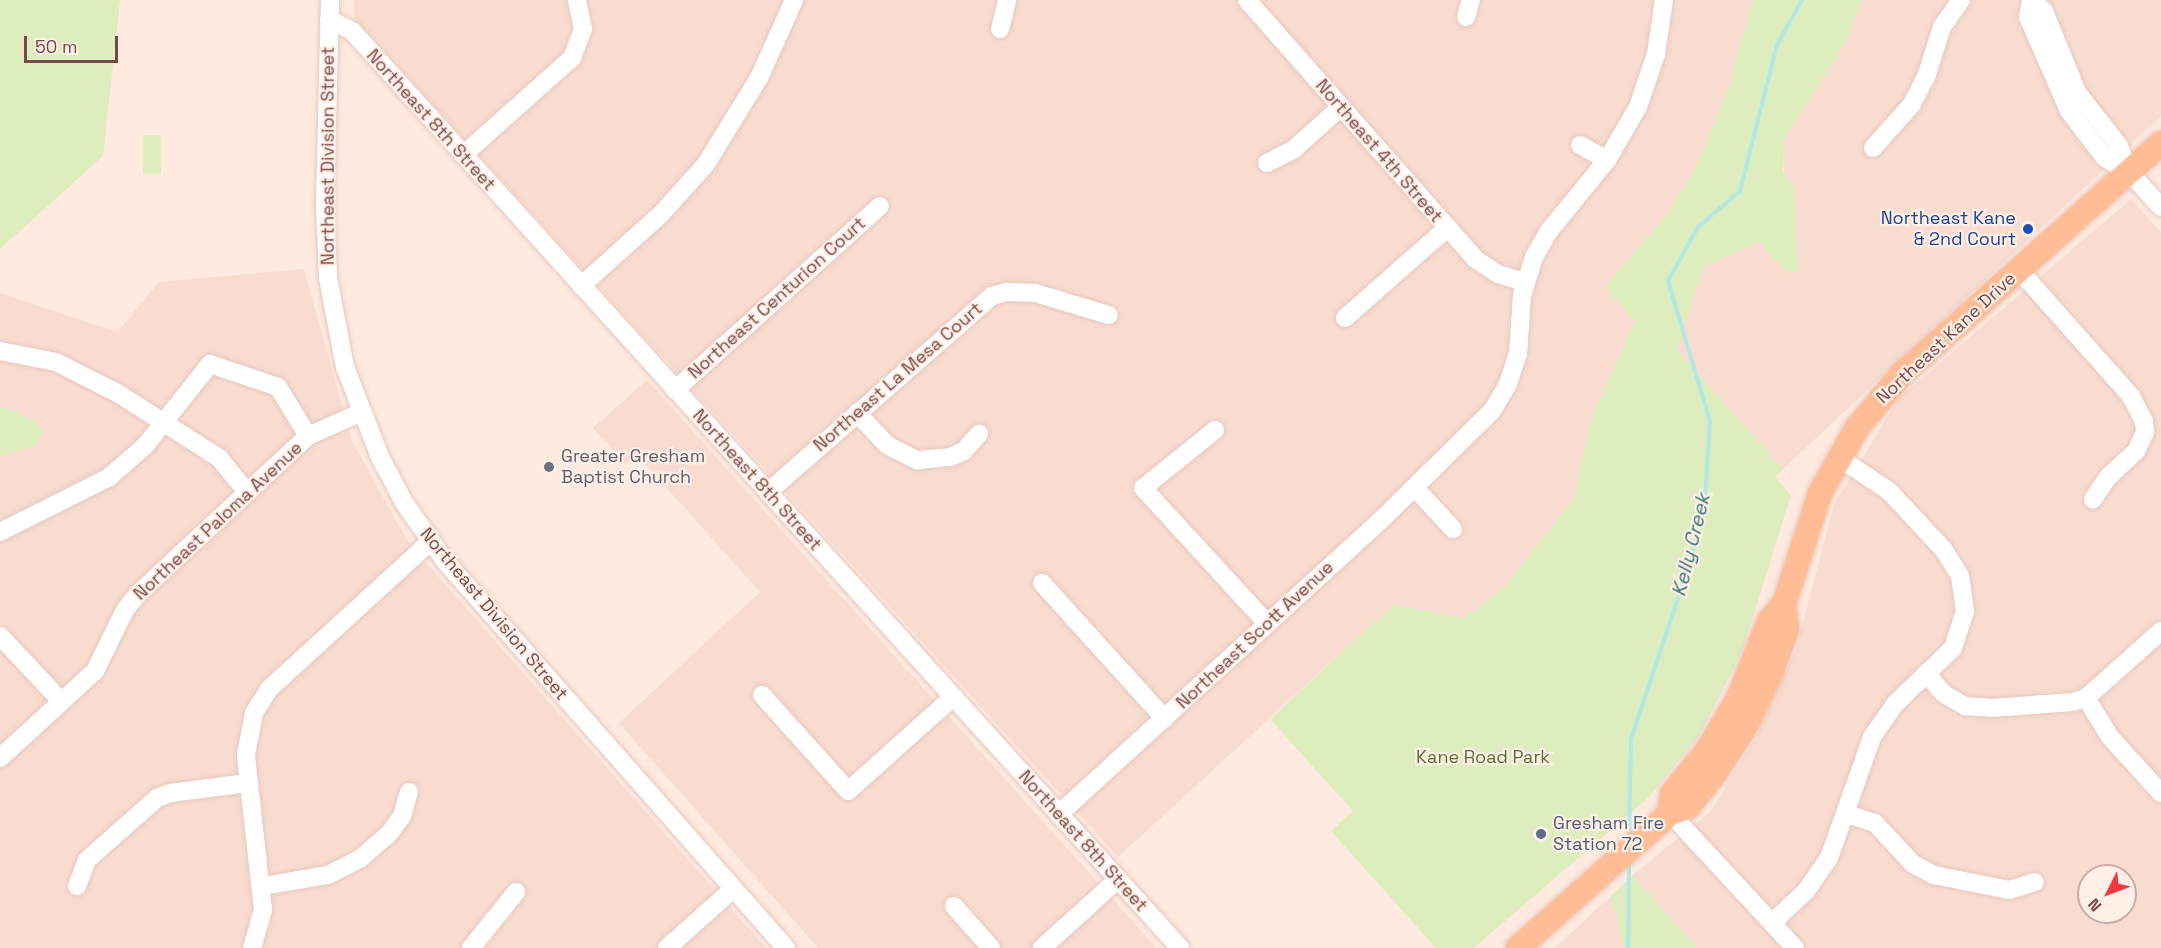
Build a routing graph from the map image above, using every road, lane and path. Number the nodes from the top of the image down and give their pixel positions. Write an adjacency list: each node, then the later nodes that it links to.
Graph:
1 (330, 0): 9 (street, Northeast Division Street)
2 (577, 0): 15 (street)
3 (794, 0): 24 (street)
4 (1007, 0): 10 (street)
5 (1247, 0): 11 (street, Northeast 4th Street)
6 (1664, 0): 16 (street, Northeast Scott Avenue)
7 (1961, 0): 14 (street)
8 (2032, 0): 18 (street)
9 (329, 19): 15 (street, Northeast 8th Street); 29 (street, Northeast Division Street)
10 (1000, 29)
11 (1341, 106): 17 (street); 21 (street, Northeast 4th Street)
12 (2161, 143): 18 (main road, Northeast Kane Drive)
13 (1580, 145): 16 (street)
14 (1873, 148)
15 (463, 155): 24 (street, Northeast 8th Street)
16 (1607, 160): 23 (street, Northeast Scott Avenue)
17 (1267, 163)
18 (2129, 172): 20 (street); 22 (main road, Northeast Kane Drive)
19 (880, 206): 28 (street, Northeast Centurion Court)
20 (2161, 207)
21 (1446, 229): 23 (street, Northeast 4th Street); 26 (street)
22 (2019, 270): 34 (street); 36 (main road, Northeast Kane Drive)
23 (1525, 282): 37 (street, Northeast Scott Avenue)
24 (581, 286): 28 (street, Northeast 8th Street)
25 (1109, 315): 30 (street, Northeast La Mesa Court)
26 (1345, 318)
27 (0, 351): 31 (street)
28 (675, 390): 38 (street, Northeast 8th Street)
29 (360, 413): 35 (street, Northeast Paloma Avenue); 43 (street, Northeast Division Street)
30 (857, 413): 33 (street); 38 (street, Northeast La Mesa Court)
31 (166, 422): 35 (street); 39 (street); 42 (street)
32 (1215, 430): 45 (street)
33 (980, 434)
34 (2153, 434): 40 (street)
35 (308, 436): 39 (street, Northeast Paloma Avenue)
36 (1838, 457): 48 (street); 58 (main road, Northeast Kane Drive)
37 (1415, 489): 41 (street); 45 (street, Northeast Scott Avenue)
38 (768, 492): 50 (street, Northeast 8th Street)
39 (248, 493): 52 (street, Northeast Paloma Avenue)
40 (2093, 499)
41 (1453, 529)
42 (0, 532)
43 (430, 543): 55 (street); 65 (street, Northeast Division Street)
44 (1042, 583): 53 (street)
45 (1266, 622): 53 (street, Northeast Scott Avenue)
46 (2161, 631): 51 (street)
47 (0, 636): 52 (street)
48 (1927, 674): 51 (street); 60 (street)
49 (762, 695): 50 (street)
50 (953, 697): 59 (street, Northeast 8th Street)
51 (2086, 698): 57 (street)
52 (61, 701): 54 (street, Northeast Paloma Avenue)
53 (1165, 719): 59 (street, Northeast Scott Avenue)
54 (0, 758)
55 (248, 783): 63 (street); 64 (street)
56 (409, 792): 64 (street)
57 (2161, 793)
58 (1670, 813): 68 (street); 76 (main road, Northeast Kane Drive)
59 (1059, 814): 61 (street, Northeast 8th Street)
60 (1847, 814): 62 (street); 68 (street)
61 (1118, 879): 74 (street); 75 (street, Northeast 8th Street)
62 (2035, 882)
63 (77, 886)
64 (263, 886): 69 (street)
65 (733, 889): 71 (street); 72 (street, Northeast Division Street)
66 (516, 892): 70 (street)
67 (954, 906): 73 (street)
68 (1772, 922): 77 (street)
69 (252, 948)
70 (471, 948)
71 (667, 948)
72 (786, 948)
73 (990, 948)
74 (1042, 948)
75 (1180, 948)
76 (1518, 948)
77 (1795, 948)

